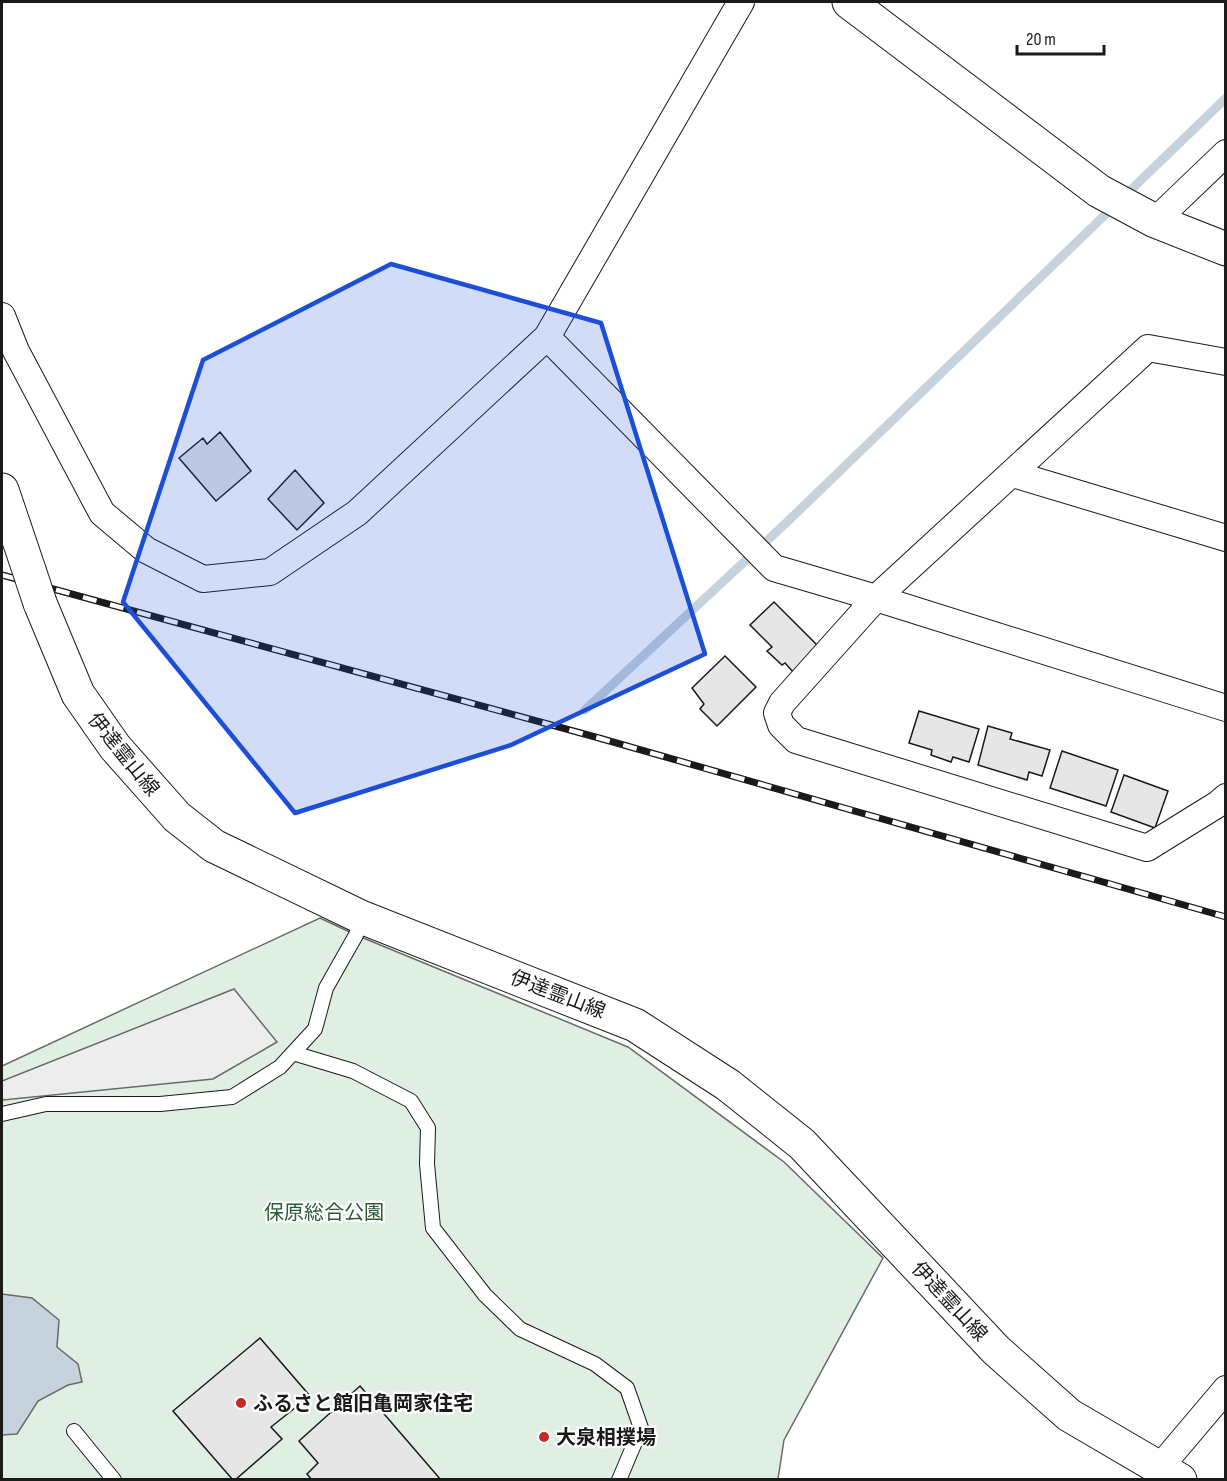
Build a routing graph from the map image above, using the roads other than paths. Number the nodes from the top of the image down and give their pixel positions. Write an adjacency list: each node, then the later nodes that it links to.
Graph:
1 (741, 2): 7 (street)
2 (849, 2): 4 (main road)
3 (1226, 153): 4 (street)
4 (1155, 221): 5 (main road)
5 (1226, 249)
6 (2, 316): 7 (street)
7 (547, 338): 12 (street)
8 (1226, 362): 9 (street)
9 (1013, 474): 11 (street); 12 (street)
10 (2, 490): 15 (main road, 伊達霊山線, bridge)
11 (1226, 538)
12 (876, 598): 13 (street); 14 (street)
13 (1226, 708)
14 (1226, 797)
15 (361, 917): 16 (lane); 20 (main road, 伊達霊山線)
16 (293, 1053): 17 (lane); 22 (lane)
17 (2, 1114)
18 (1226, 1389): 20 (street)
19 (74, 1431): 21 (lane)
20 (1170, 1473)
21 (114, 1479)
22 (619, 1479)

